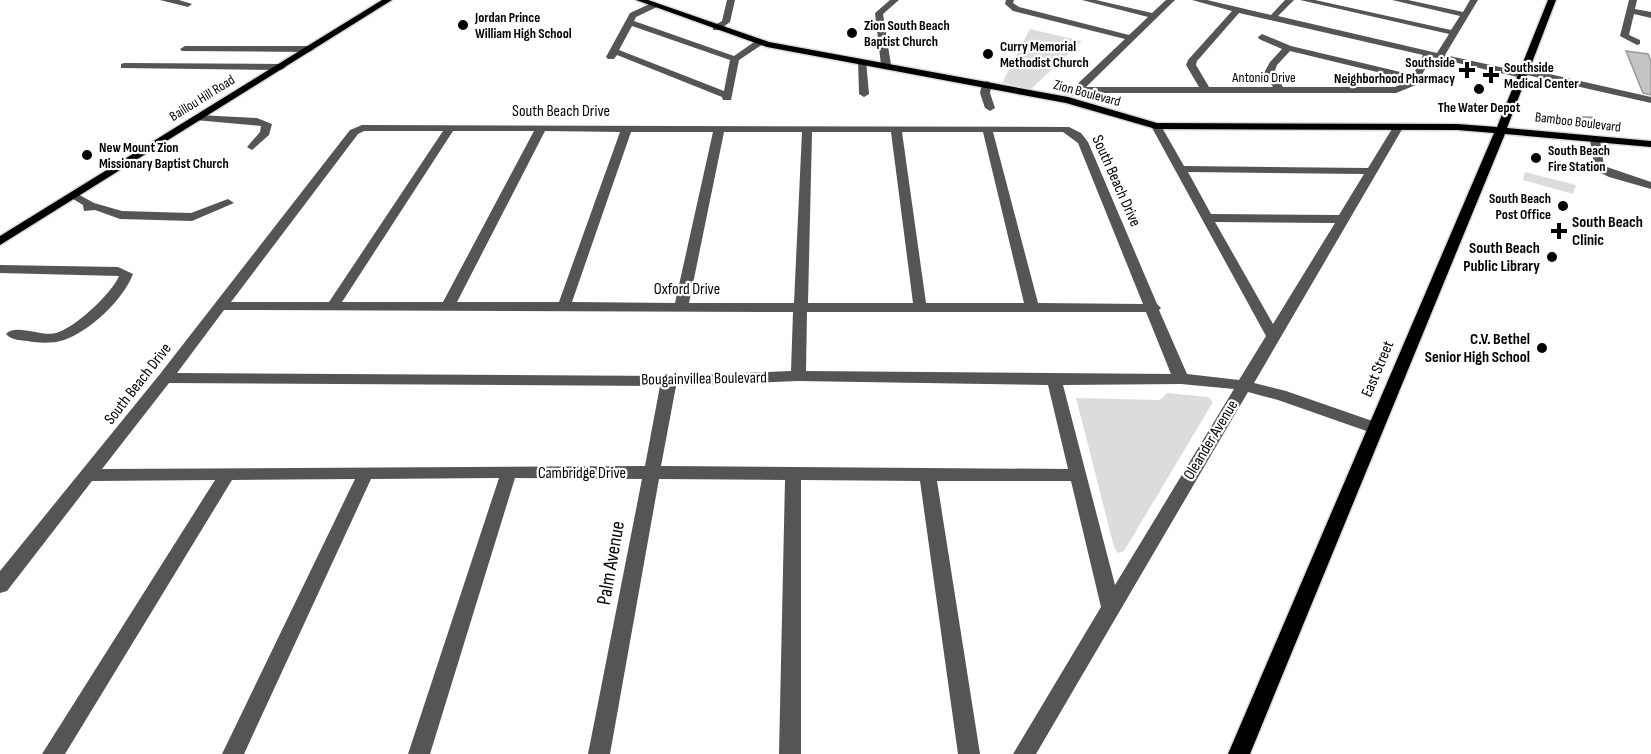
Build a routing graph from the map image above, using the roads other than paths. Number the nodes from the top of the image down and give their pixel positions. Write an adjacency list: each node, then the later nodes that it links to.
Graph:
1 (164, 0): 17 (street)
2 (388, 0): 34 (main road, Baillou Hill Road)
3 (640, 0): 18 (main road, Zion Boulevard)
4 (731, 0): 26 (street)
5 (895, 0): 38 (street)
6 (1010, 0): 29 (street)
7 (1086, 0): 23 (street)
8 (1171, 0): 23 (street)
9 (1196, 0): 16 (street)
10 (1290, 0): 24 (street)
11 (1304, 0): 27 (street)
12 (1396, 0): 21 (street)
13 (1474, 0): 21 (street)
14 (1552, 0): 41 (main road, East Street)
15 (1634, 0): 20 (street)
16 (1208, 1): 19 (street)
17 (188, 4)
18 (657, 6): 25 (street); 26 (main road, Zion Boulevard)
19 (1237, 10): 24 (street); 46 (street)
20 (1631, 11): 22 (street); 31 (street)
21 (1465, 15): 27 (street)
22 (1651, 15)
23 (1153, 16): 29 (street)
24 (1272, 17): 35 (street)
25 (629, 21): 36 (street); 36 (street)
26 (716, 28): 30 (main road, Zion Boulevard)
27 (1454, 33): 35 (street)
28 (1263, 37): 32 (street)
29 (1131, 38): 44 (street)
30 (756, 41): 36 (street); 37 (main road, Zion Boulevard)
31 (1637, 42)
32 (1288, 48): 42 (street); 45 (street)
33 (186, 49): 34 (street)
34 (309, 49): 40 (main road, Baillou Hill Road)
35 (1435, 54): 41 (street); 42 (street)
36 (738, 57)
37 (861, 61): 38 (main road, Zion Boulevard); 47 (street)
38 (886, 65): 43 (main road, Zion Boulevard)
39 (124, 66): 40 (street)
40 (281, 67): 52 (main road, Baillou Hill Road)
41 (1522, 73): 49 (street); 51 (main road, East Street)
42 (1415, 78): 45 (street, Antonio Drive)
43 (987, 84): 48 (main road, Zion Boulevard); 50 (street)
44 (1078, 90): 46 (street, Antonio Drive); 48 (street)
45 (1280, 90): 46 (street, Antonio Drive)
46 (1206, 91)
47 (864, 94)
48 (1068, 100): 53 (main road, Zion Boulevard)
49 (1651, 100)
50 (990, 108)
51 (1507, 112): 62 (main road, East Street); 63 (main road)
52 (199, 118): 66 (street); 70 (main road, Baillou Hill Road)
53 (1156, 126): 54 (main road, Zion Boulevard); 67 (street)
54 (1399, 126): 62 (main road, Zion Boulevard); 68 (street, Oleander Avenue)
55 (450, 128): 56 (street, South Beach Drive); 76 (street, South Beach Drive); 77 (street)
56 (541, 128): 57 (street, South Beach Drive); 78 (street)
57 (627, 128): 58 (street, South Beach Drive); 79 (street)
58 (719, 128): 61 (street, South Beach Drive); 80 (street)
59 (896, 128): 60 (street, South Beach Drive); 61 (street, South Beach Drive); 82 (street)
60 (987, 128): 83 (street); 84 (street, South Beach Drive)
61 (807, 129): 81 (street)
62 (1501, 129): 63 (main road, Bamboo Boulevard); 93 (main road, East Street)
63 (1559, 135): 64 (main road, Bamboo Boulevard)
64 (1595, 140): 65 (main road, Bamboo Boulevard); 69 (street)
65 (1651, 144)
66 (252, 147)
67 (1180, 169): 68 (street); 72 (street)
68 (1372, 171): 73 (street, Oleander Avenue)
69 (1651, 186)
70 (74, 196): 71 (street); 74 (main road, Baillou Hill Road)
71 (228, 203)
72 (1207, 218): 73 (street); 86 (street)
73 (1343, 219): 86 (street, Oleander Avenue)
74 (0, 242)
75 (0, 269): 85 (street)
76 (220, 306): 77 (street, Oxford Drive); 88 (street, South Beach Drive)
77 (333, 306): 78 (street, Oxford Drive)
78 (448, 306): 79 (street, Oxford Drive)
79 (564, 307): 80 (street, Oxford Drive)
80 (681, 307): 81 (street, Oxford Drive)
81 (800, 307): 82 (street, Oxford Drive); 87 (street)
82 (920, 308): 83 (street, Oxford Drive)
83 (1032, 308): 84 (street, Oxford Drive)
84 (1154, 308): 89 (street, South Beach Drive)
85 (13, 334)
86 (1273, 336): 92 (street, Oleander Avenue)
87 (798, 376): 90 (street, Bougainvillea Boulevard); 91 (street, Bougainvillea Boulevard)
88 (165, 378): 91 (street, Bougainvillea Boulevard); 100 (street, South Beach Drive)
89 (1181, 379): 90 (street, Bougainvillea Boulevard); 92 (street, Bougainvillea Boulevard)
90 (1054, 380): 99 (street)
91 (669, 381): 96 (street, Palm Avenue)
92 (1244, 386): 93 (street, Bougainvillea Boulevard); 103 (street, Oleander Avenue)
93 (1373, 433): 111 (main road, East Street)
94 (509, 472): 95 (street, Cambridge Drive); 96 (street, Cambridge Drive); 106 (street)
95 (366, 473): 101 (street, Cambridge Drive); 105 (street)
96 (650, 473): 97 (street, Cambridge Drive); 107 (street, Palm Avenue)
97 (793, 475): 98 (street, Cambridge Drive); 108 (street)
98 (928, 475): 99 (street, Cambridge Drive); 109 (street)
99 (1078, 475): 103 (street)
100 (86, 476): 101 (street, Cambridge Drive); 102 (street, South Beach Drive)
101 (227, 476): 104 (street)
102 (0, 585)
103 (1111, 607): 110 (street, Oleander Avenue)
104 (53, 754)
105 (233, 754)
106 (419, 754)
107 (599, 754)
108 (789, 754)
109 (969, 754)
110 (1024, 754)
111 (1239, 754)

